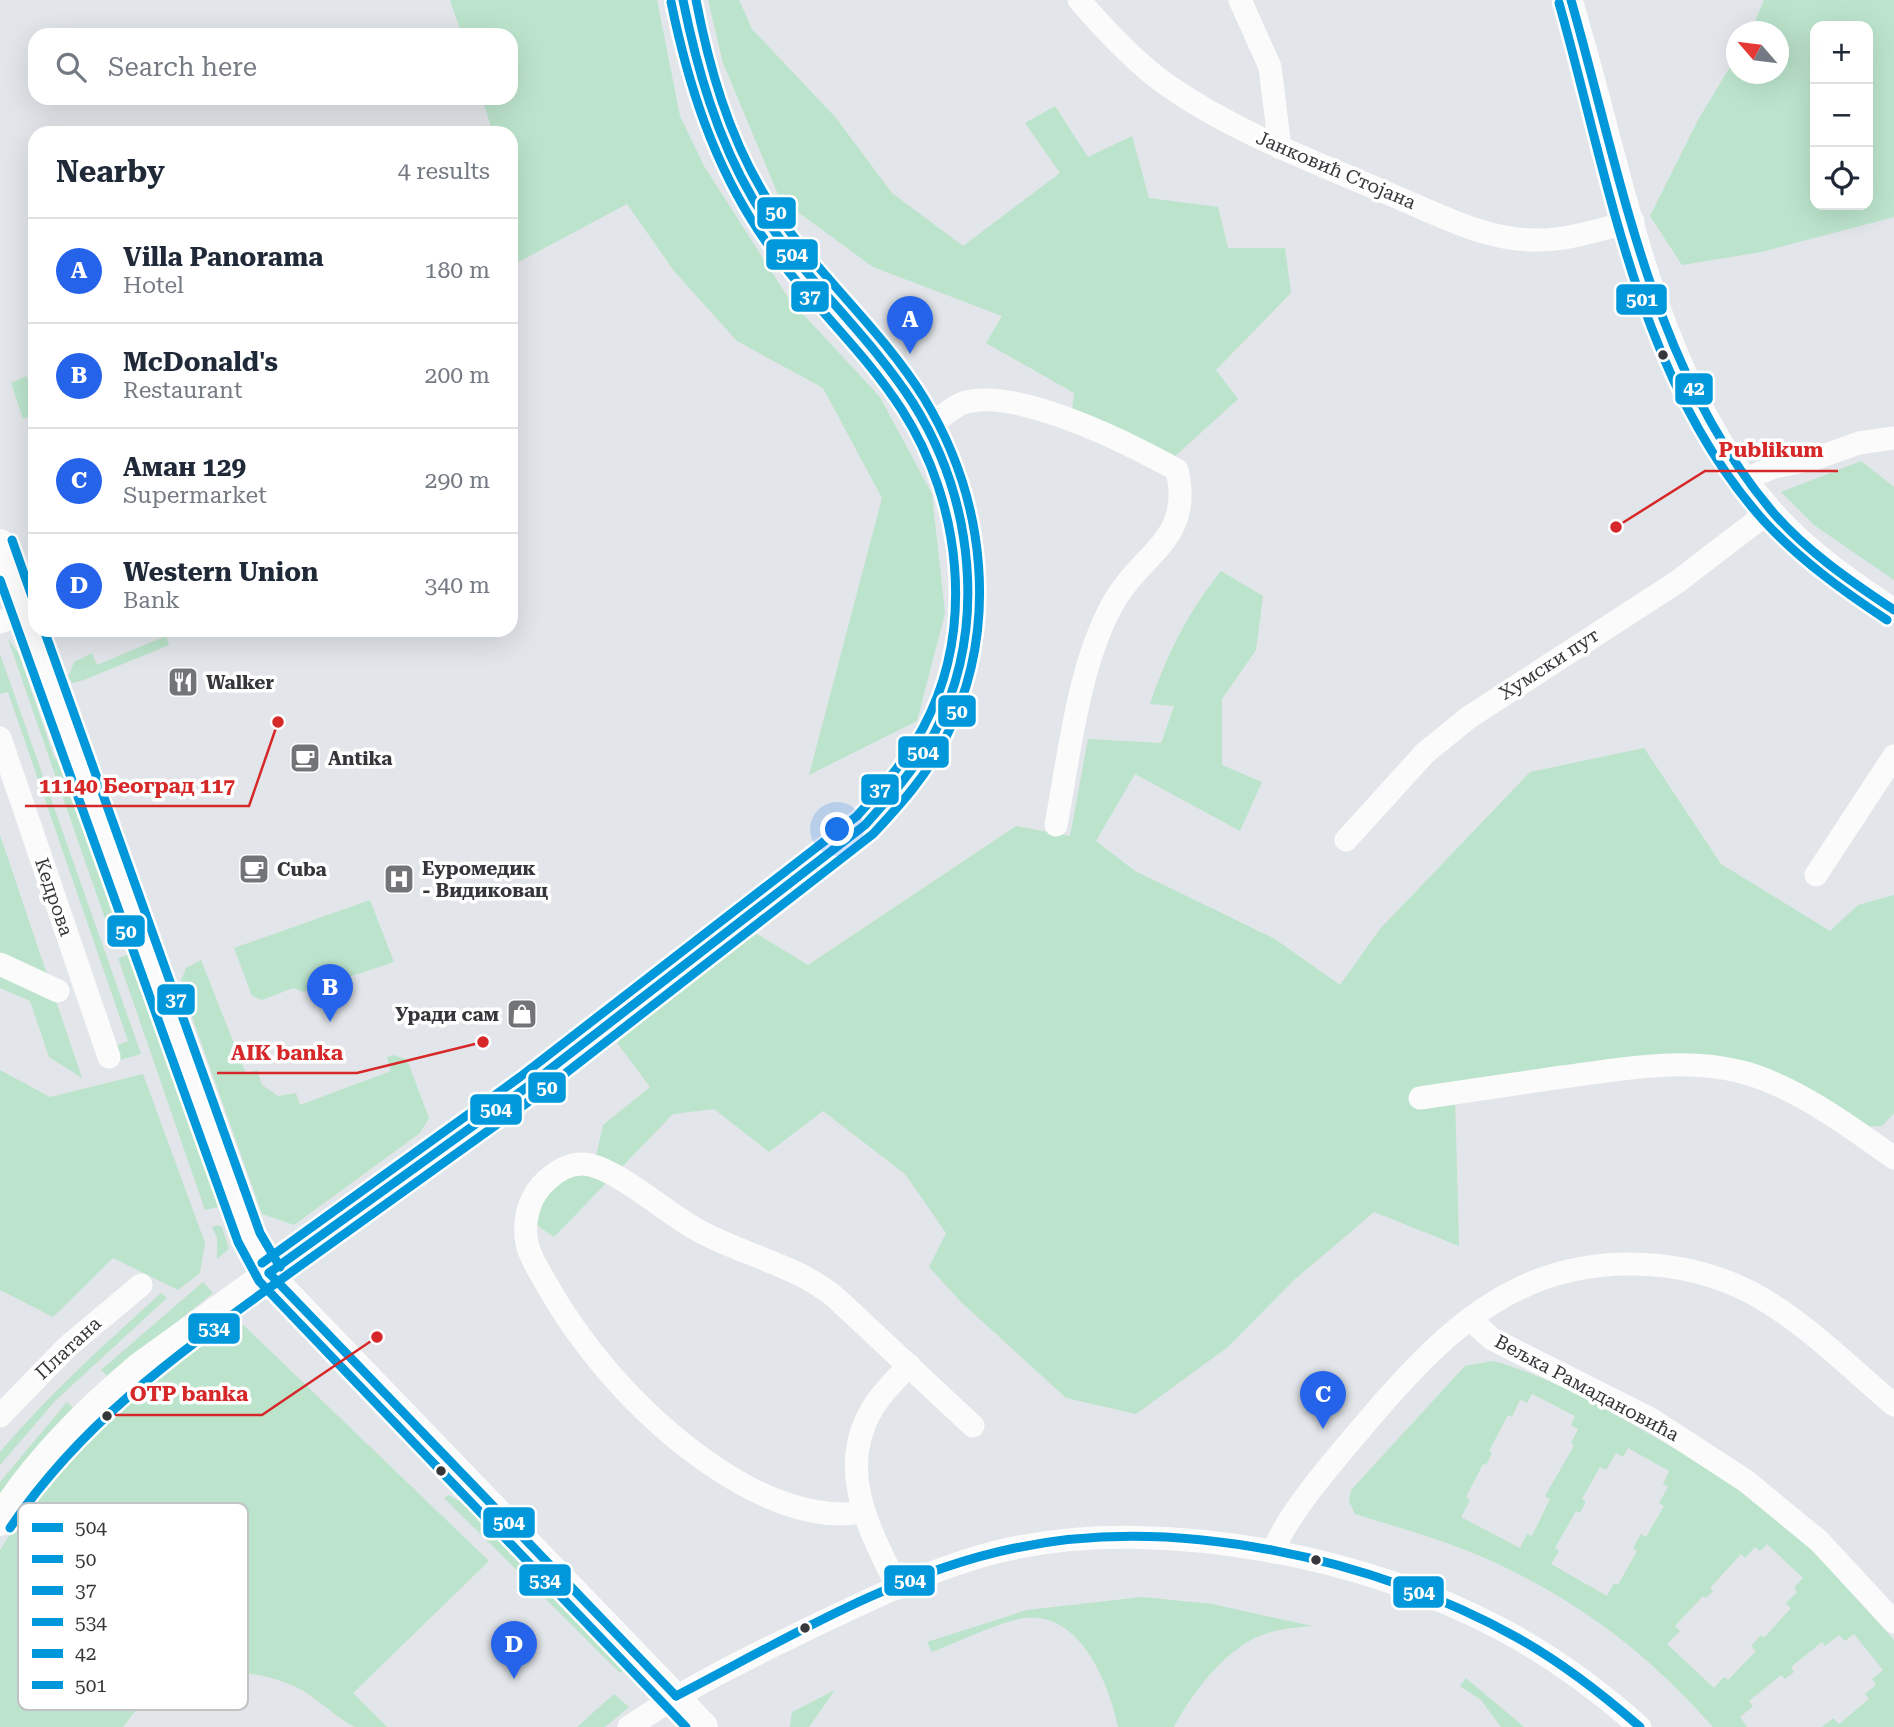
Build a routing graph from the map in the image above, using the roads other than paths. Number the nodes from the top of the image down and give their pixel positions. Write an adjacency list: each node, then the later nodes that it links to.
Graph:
1 (683, 0): 7 (main road)
2 (1080, 0): 5 (street, Јанковић Стојана)
3 (1240, 0): 5 (street)
4 (1571, 0): 6 (street)
5 (1280, 148): 6 (street, Јанковић Стојана)
6 (1633, 221): 9 (street)
7 (928, 428): 16 (street); 24 (main road)
8 (1894, 438): 9 (street)
9 (1748, 478): 10 (street)
10 (1771, 510): 12 (street); 17 (street, Хумски пут)
11 (0, 544): 13 (main road)
12 (1894, 610)
13 (12, 617): 24 (main road)
14 (0, 738): 21 (street, Кедрова)
15 (1894, 756): 18 (street)
16 (1056, 825)
17 (1346, 840)
18 (1816, 875)
19 (0, 964): 20 (street)
20 (58, 991)
21 (108, 1057)
22 (1420, 1098): 23 (street)
23 (1894, 1158)
24 (269, 1273): 32 (main road); 36 (main road)
25 (141, 1284): 29 (street, Платана)
26 (1470, 1319): 28 (street); 33 (street); 35 (street, Вељка Рамадановића)
27 (909, 1365): 30 (street); 31 (street); 31 (street)
28 (1894, 1405)
29 (0, 1416)
30 (973, 1426)
31 (863, 1512): 34 (street)
32 (0, 1521)
33 (1274, 1552): 34 (street); 39 (street)
34 (898, 1588): 36 (street)
35 (1894, 1622)
36 (676, 1696): 37 (street); 38 (main road)
37 (629, 1727)
38 (703, 1727)
39 (1640, 1727)

